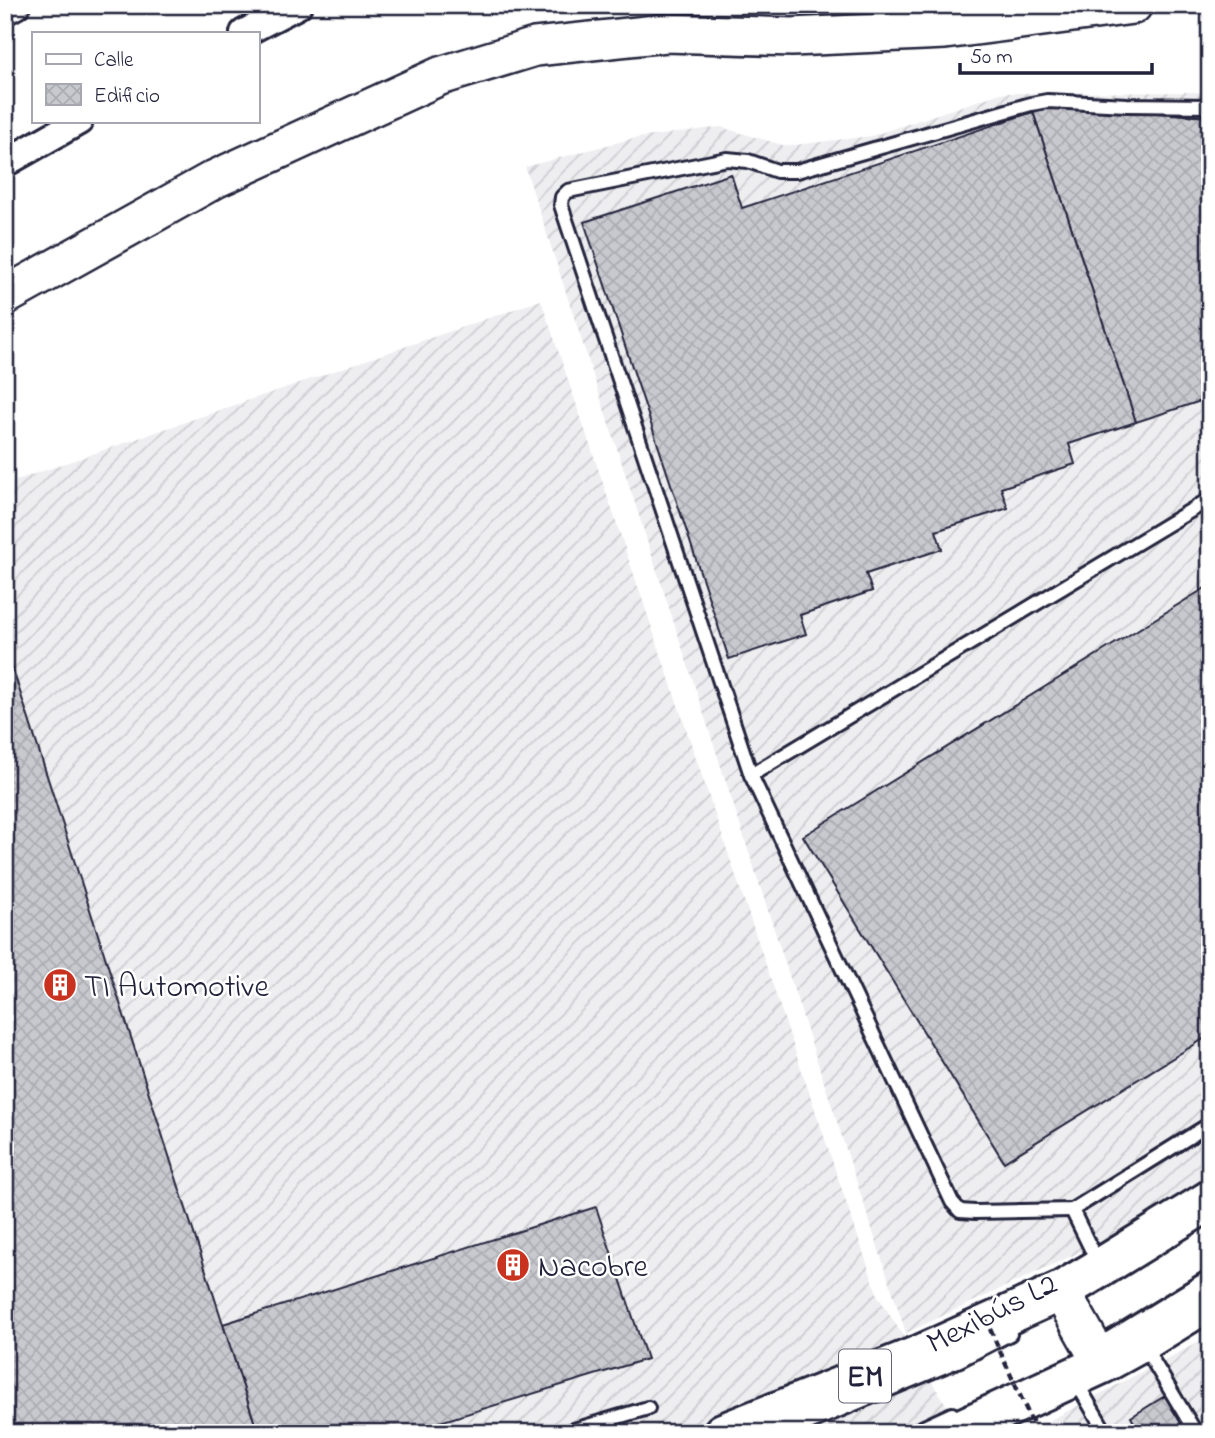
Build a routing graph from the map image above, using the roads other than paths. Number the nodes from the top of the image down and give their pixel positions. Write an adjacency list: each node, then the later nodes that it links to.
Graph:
1 (16, 5): 4 (street)
2 (298, 5): 5 (street)
3 (1120, 6): 9 (main road)
4 (5, 11)
5 (246, 32)
6 (1210, 106): 11 (lane)
7 (77, 122): 8 (street)
8 (5, 163)
9 (5, 296)
10 (1210, 499): 11 (lane)
11 (751, 775): 14 (lane)
12 (1210, 1124): 14 (lane)
13 (1210, 1200): 16 (main road, EM)
14 (1072, 1210): 16 (lane)
15 (1210, 1276): 20 (lane)
16 (1073, 1294): 20 (main road); 24 (main road, EM)
17 (1210, 1300): 19 (main road)
18 (1020, 1329): 25 (lane, Mexibús L2)
19 (1142, 1342): 20 (main road); 28 (lane)
20 (1087, 1361): 22 (main road); 27 (lane)
21 (648, 1408): 23 (lane)
22 (960, 1420): 26 (lane)
23 (564, 1433)
24 (723, 1433)
25 (785, 1433)
26 (911, 1433)
27 (1106, 1433)
28 (1196, 1433)

